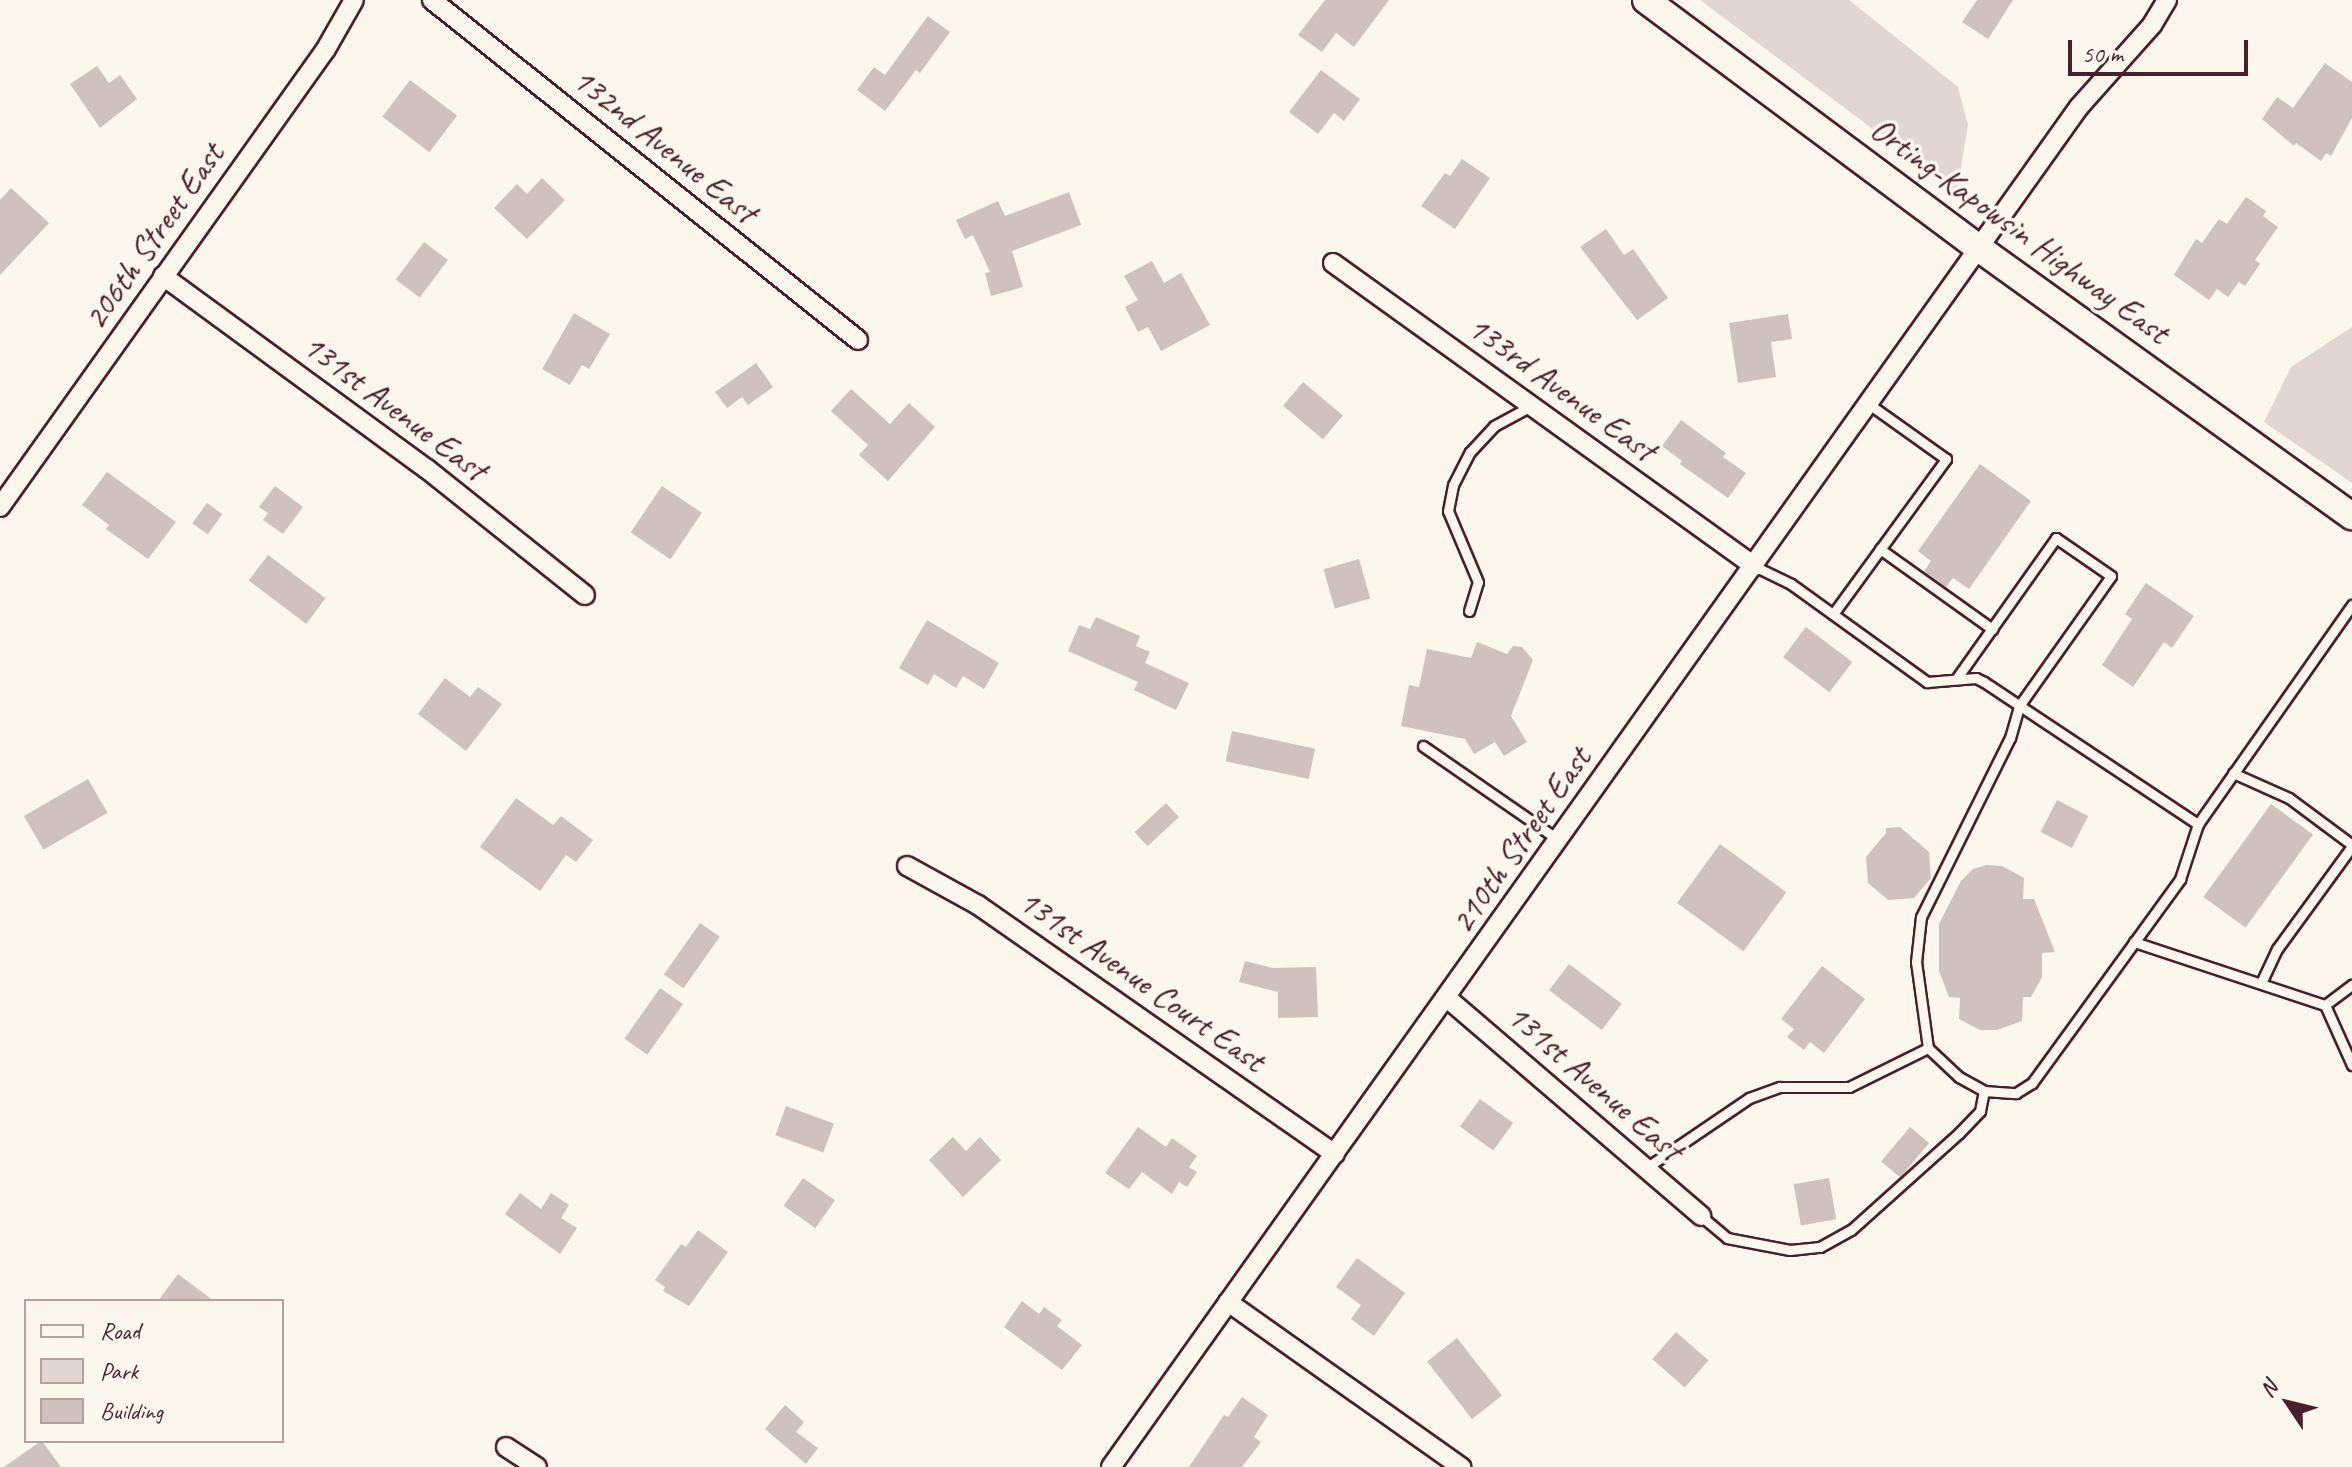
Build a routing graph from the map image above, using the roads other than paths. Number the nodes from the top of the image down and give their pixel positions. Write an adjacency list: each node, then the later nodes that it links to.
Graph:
1 (354, 0): 7 (street, 206th Street East)
2 (432, 0): 8 (street, 132nd Avenue East)
3 (1646, 0): 5 (main road, Orting-Kapowsin Highway East)
4 (2167, 0): 5 (street, 210th Street East)
5 (1980, 249): 9 (street, 210th Street East); 12 (main road, Orting-Kapowsin Highway East)
6 (1333, 263): 10 (street, 133rd Avenue East)
7 (163, 276): 11 (street, 206th Street East); 15 (street, 131st Avenue East)
8 (858, 340)
9 (1869, 404): 13 (lane); 14 (street, 210th Street East)
10 (1531, 406): 14 (street, 133rd Avenue East); 17 (lane)
11 (0, 507)
12 (2352, 516)
13 (1880, 549): 18 (lane); 19 (lane)
14 (1754, 566): 18 (lane); 25 (street, 210th Street East)
15 (585, 595)
16 (2352, 605): 23 (lane)
17 (1469, 611)
18 (1833, 614): 20 (lane)
19 (1992, 629): 20 (lane); 21 (lane)
20 (1956, 679): 21 (lane)
21 (2019, 706): 24 (lane); 33 (lane)
22 (1423, 746): 25 (lane)
23 (2233, 773): 24 (lane); 26 (lane)
24 (2198, 824): 28 (lane)
25 (1559, 840): 31 (street, 210th Street East)
26 (2352, 846): 29 (lane)
27 (907, 866): 36 (street, 131st Avenue Court East)
28 (2134, 942): 29 (lane); 35 (lane)
29 (2261, 983): 32 (lane)
30 (2352, 985): 32 (lane)
31 (1447, 998): 36 (street, 210th Street East); 37 (street, 131st Avenue East)
32 (2325, 1005): 34 (lane)
33 (1928, 1048): 35 (lane); 37 (lane)
34 (2352, 1065)
35 (1984, 1091): 38 (lane)
36 (1335, 1154): 39 (street, 210th Street East)
37 (1646, 1168): 38 (street, 131st Avenue East)
38 (1701, 1216)
39 (1228, 1302): 42 (street, 210th Street East); 43 (street)
40 (506, 1447): 41 (street)
41 (537, 1467)
42 (1111, 1467)
43 (1461, 1467)

